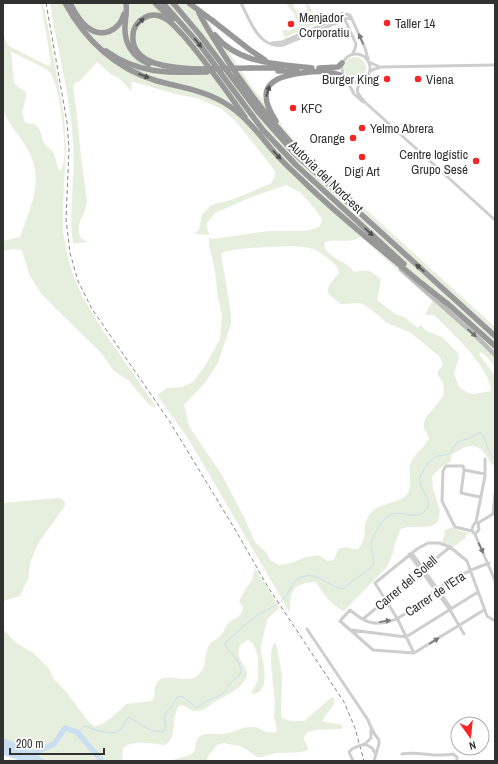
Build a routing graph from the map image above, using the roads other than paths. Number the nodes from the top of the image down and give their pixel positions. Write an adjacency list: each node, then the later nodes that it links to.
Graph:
1 (65, 3): 11 (highway)
2 (70, 3): 3 (highway)
3 (126, 3): 24 (highway)
4 (156, 3): 15 (highway)
5 (163, 3): 34 (highway, Autovia del Nord-est, one-way to 34)
6 (172, 3): 32 (highway, Autovia del Nord-est)
7 (191, 3): 9 (highway); 19 (highway, bridge)
8 (241, 3): 16 (street)
9 (199, 13): 19 (highway); 30 (highway)
10 (350, 15): 12 (street); 12 (street); 18 (street, one-way to 10)
11 (73, 16): 24 (highway); 29 (highway, one-way to 29)
12 (344, 16): 13 (street); 14 (street); 17 (street)
13 (324, 24): 14 (street); 16 (street)
14 (312, 34): 16 (street)
15 (189, 42): 24 (highway, one-way to 15); 29 (highway)
16 (268, 43)
17 (351, 54): 18 (street); 20 (street)
18 (368, 60): 22 (street); 25 (street)
19 (270, 63): 23 (highway)
20 (342, 63): 23 (highway); 26 (street)
21 (495, 65): 22 (street)
22 (380, 67): 25 (street)
23 (313, 70): 24 (highway, bridge); 26 (highway); 30 (highway, one-way to 23)
24 (195, 71)
25 (370, 71): 27 (street)
26 (345, 77): 27 (street); 28 (street)
27 (362, 80): 28 (street)
28 (367, 104): 31 (street)
29 (251, 125): 33 (highway, one-way to 33)
30 (287, 138): 32 (highway)
31 (495, 220)
32 (375, 226): 35 (highway, Autovia del Nord-est, one-way to 32)
33 (371, 243): 34 (highway); 37 (street, one-way to 37)
34 (449, 305): 36 (highway, Autovia del Nord-est)
35 (495, 336)
36 (495, 346)
37 (495, 355)
38 (485, 459): 40 (street)
39 (464, 470): 40 (street); 42 (street); 46 (street)
40 (485, 474): 42 (street)
41 (495, 494): 43 (street)
42 (480, 497): 45 (street)
43 (494, 507): 44 (street)
44 (494, 514): 45 (street)
45 (477, 523): 46 (street); 46 (street)
46 (474, 532): 49 (street, one-way to 49)
47 (450, 547): 48 (street); 50 (street, Carrer del Solell); 51 (street)
48 (411, 554): 50 (street); 55 (street)
49 (488, 563): 51 (street, Carrer de l'Era); 52 (street)
50 (422, 570): 53 (street); 55 (street, Carrer del Solell)
51 (470, 570): 53 (street, Carrer de l'Era); 54 (street)
52 (495, 581)
53 (436, 590): 56 (street); 58 (street, Carrer de l'Era)
54 (478, 592): 56 (street); 57 (street)
55 (386, 600): 58 (street); 59 (street, Carrer del Solell)
56 (450, 610): 61 (street); 65 (street)
57 (484, 610): 60 (street); 61 (street)
58 (396, 618): 59 (street, Carrer de l'Era, one-way to 58); 65 (street)
59 (362, 619): 63 (street, Carrer de l'Era)
60 (495, 621)
61 (459, 626): 64 (street); 66 (street, one-way to 61)
62 (307, 629): 67 (street)
63 (351, 630): 65 (street); 66 (street)
64 (464, 634)
65 (406, 636): 66 (street)
66 (414, 653)
67 (371, 730): 68 (street); 69 (street)
68 (376, 737): 69 (street); 72 (street)
69 (370, 739): 70 (street); 71 (street)
70 (365, 744): 71 (street); 75 (street, bridge)
71 (371, 747): 72 (street); 73 (street)
72 (378, 747): 73 (street)
73 (375, 753): 76 (street)
74 (402, 754): 77 (street)
75 (353, 761)
76 (374, 761)
77 (457, 761)

